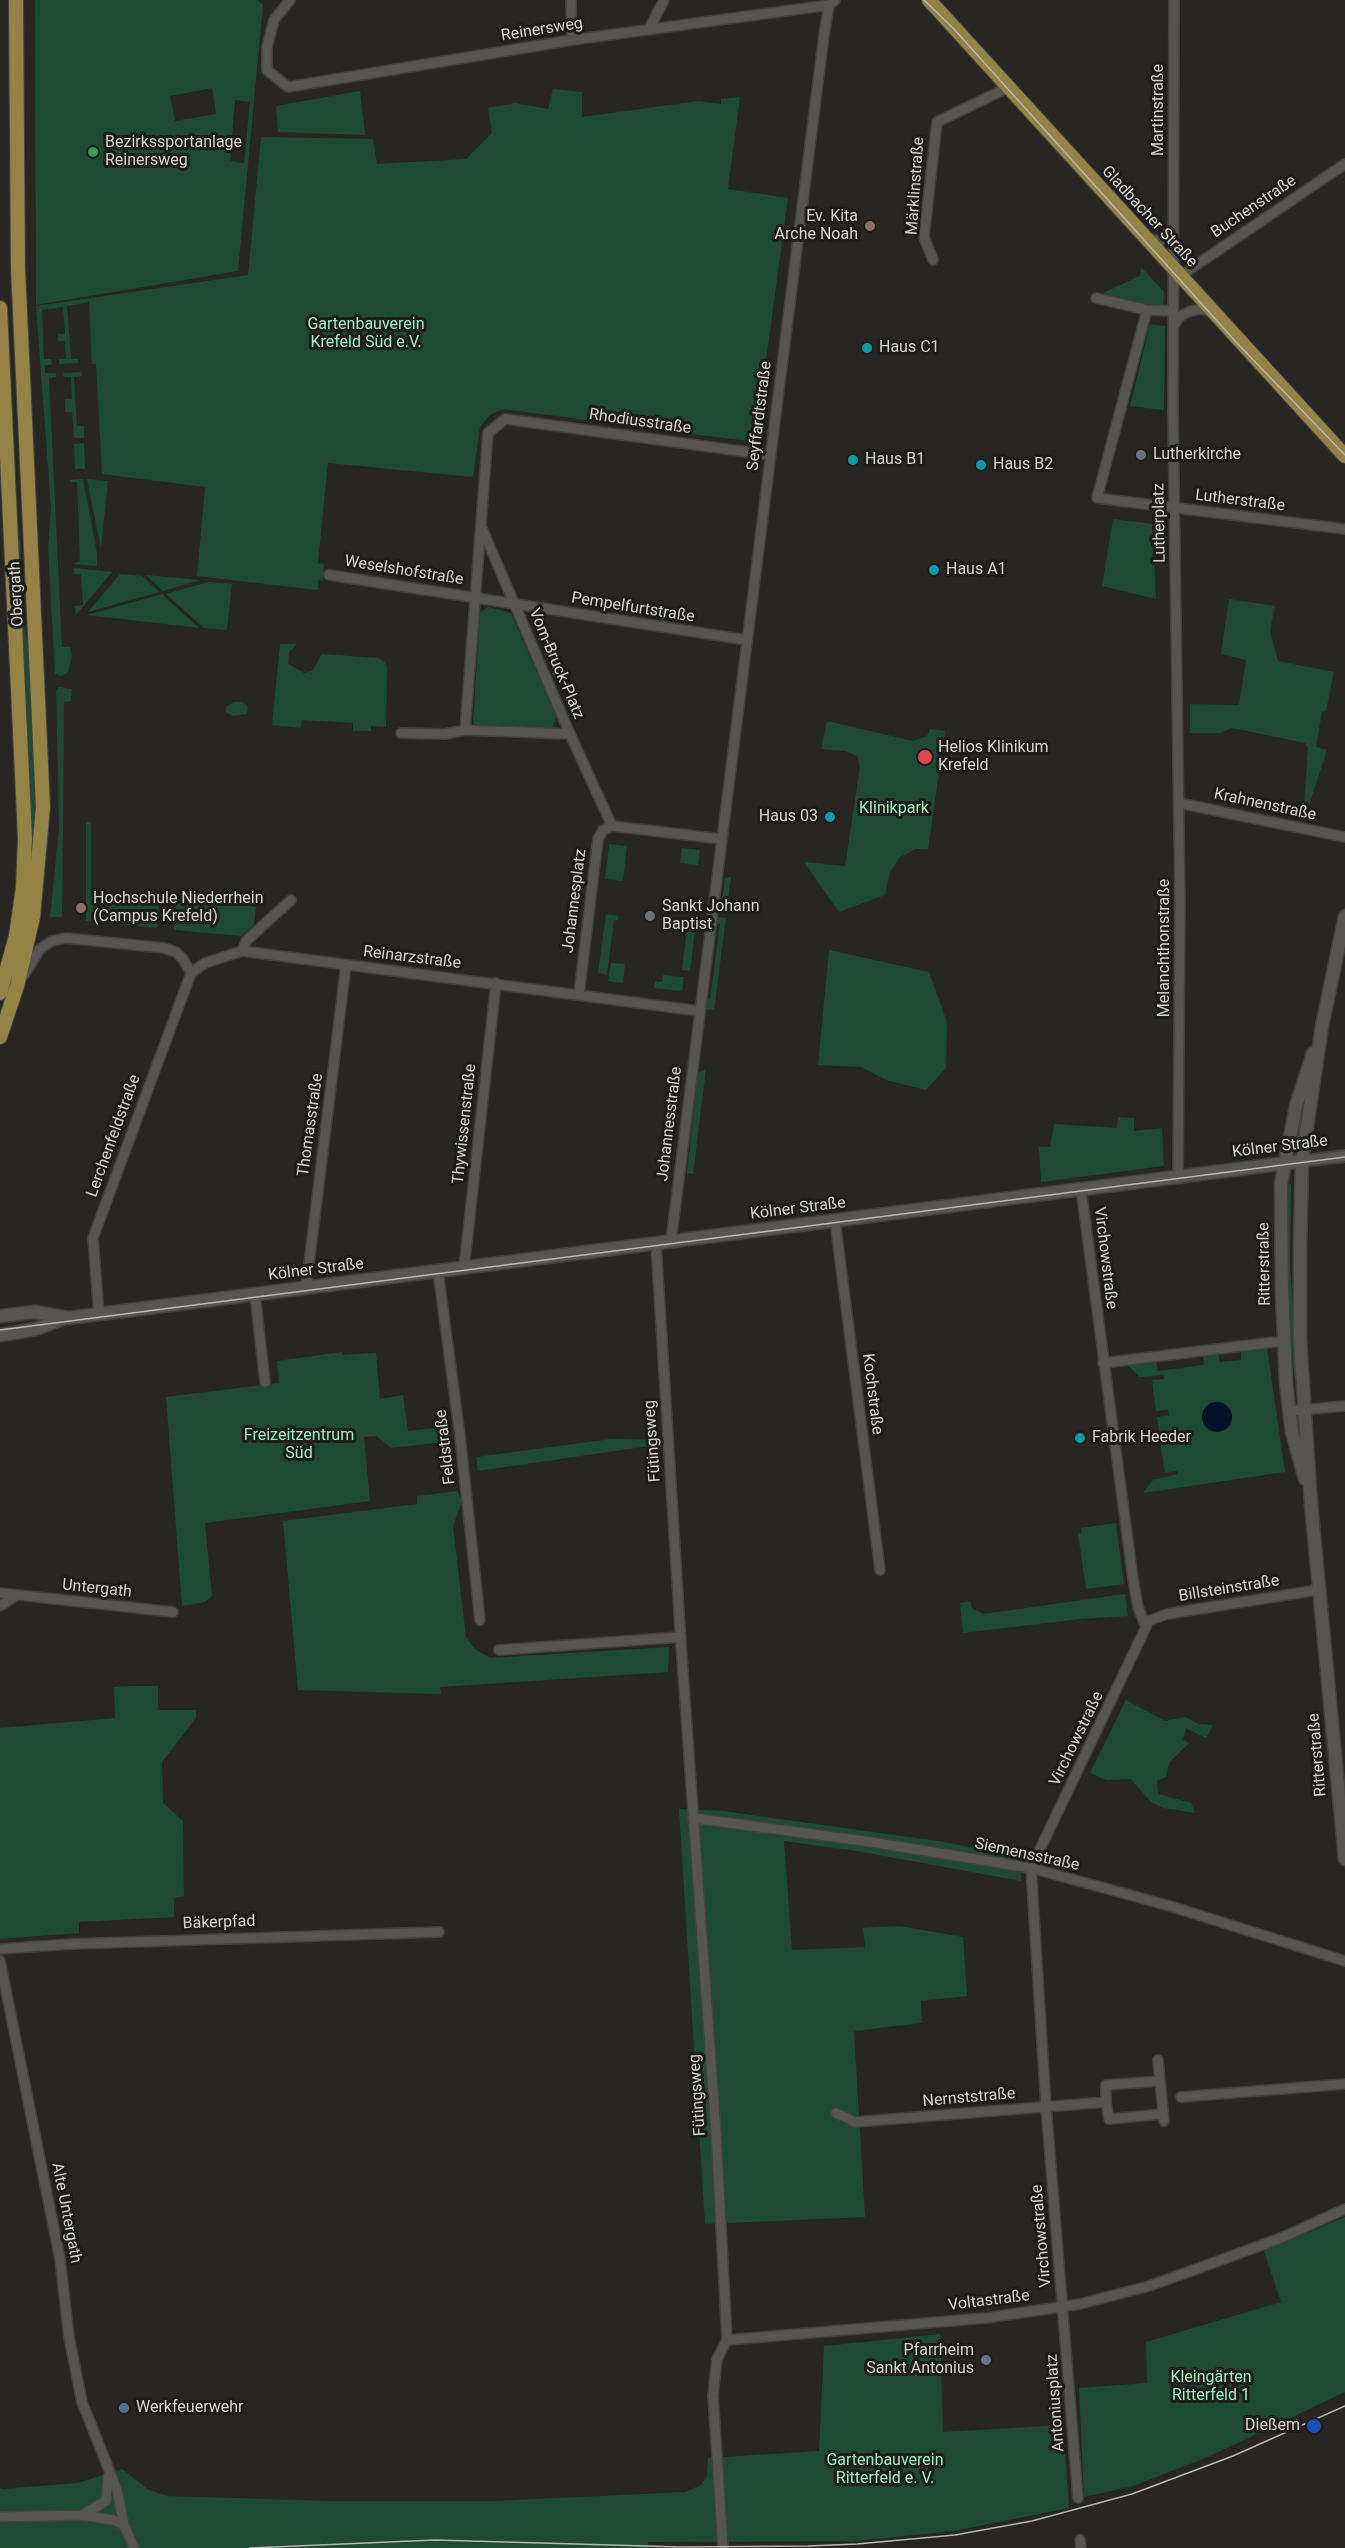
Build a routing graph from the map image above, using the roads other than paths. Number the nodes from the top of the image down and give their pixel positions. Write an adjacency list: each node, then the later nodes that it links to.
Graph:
1 (16, 0): 22 (main road, Obergath)
2 (290, 0): 9 (street, Reinersweg)
3 (571, 0): 9 (street)
4 (664, 0): 8 (street)
5 (929, 0): 10 (main road, Gladbacher Straße)
6 (1174, 0): 12 (street, Martinstraße)
7 (832, 3): 8 (street, Reinersweg); 24 (street, Seyffardtstraße)
8 (649, 29): 9 (street, Reinersweg)
9 (572, 40)
10 (1009, 87): 13 (main road, Gladbacher Straße); 14 (street, Märklinstraße)
11 (1345, 164): 15 (street, Buchenstraße)
12 (1175, 221): 13 (street); 15 (street, Martinstraße)
13 (1146, 239): 15 (main road, Gladbacher Straße)
14 (933, 260)
15 (1177, 272): 19 (street, Lutherplatz); 20 (main road, Gladbacher Straße)
16 (1096, 298): 18 (street)
17 (0, 308): 23 (main road, Obergath)
18 (1147, 310): 19 (street); 26 (street, Lutherstraße)
19 (1173, 311): 21 (street, Lutherplatz)
20 (1212, 311): 21 (street); 25 (main road, Gladbacher Straße)
21 (1173, 327): 26 (street, Lutherplatz)
22 (22, 367): 23 (street); 47 (main road, Obergath)
23 (1, 368): 48 (main road, Obergath)
24 (770, 455): 27 (street, Rhodiusstraße); 32 (street, Seyffardtstraße)
25 (1345, 456)
26 (1175, 509): 28 (street, Lutherstraße); 33 (street, Lutherplatz)
27 (480, 524): 30 (street); 31 (street, Vom-Bruck-Platz)
28 (1345, 529)
29 (329, 575): 30 (street, Weselshofstraße)
30 (475, 597): 31 (street, Vom-Bruck-Platz); 34 (street)
31 (515, 605): 32 (street, Pempelfurtstraße); 36 (street, Vom-Bruck-Platz)
32 (747, 640): 40 (street, Seyffardtstraße)
33 (1178, 718): 37 (street, Melanchthonstraße)
34 (465, 730): 35 (street, Vom-Bruck-Platz); 36 (street, Vom-Bruck-Platz)
35 (401, 733)
36 (570, 734): 38 (street, Vom-Bruck-Platz)
37 (1179, 802): 39 (street, Krahnenstraße); 56 (street, Melanchthonstraße)
38 (612, 826): 40 (street); 49 (street, Johannesplatz)
39 (1345, 837)
40 (721, 839): 50 (street)
41 (291, 900): 43 (street)
42 (1345, 916): 51 (main road, Ritterstraße)
43 (242, 951): 44 (street, Reinarzstraße); 45 (street, Reinarzstraße)
44 (346, 965): 46 (street, Reinarzstraße); 63 (street, Thomasstraße)
45 (191, 973): 47 (street); 65 (street, Lerchenfeldstraße)
46 (496, 983): 49 (street, Reinarzstraße); 61 (street, Thywissenstraße)
47 (17, 986): 52 (main road, Obergath)
48 (0, 993)
49 (579, 994): 50 (street)
50 (699, 1011): 59 (street, Johannesstraße)
51 (1322, 1026): 54 (main road, Ritterstraße); 55 (main road, Ritterstraße)
52 (0, 1037)
53 (1345, 1155): 54 (street, Kölner Straße)
54 (1302, 1161): 55 (main road, Kölner Straße); 73 (main road, Ritterstraße)
55 (1284, 1163): 56 (main road, Kölner Straße); 69 (main road, Ritterstraße)
56 (1178, 1177): 57 (main road, Kölner Straße)
57 (1080, 1189): 58 (main road, Kölner Straße); 70 (street, Virchowstraße)
58 (836, 1221): 59 (main road, Kölner Straße); 76 (street, Kochstraße)
59 (671, 1242): 60 (main road, Kölner Straße)
60 (656, 1244): 61 (main road, Kölner Straße); 84 (street, Fütingsweg)
61 (464, 1268): 62 (main road, Kölner Straße)
62 (438, 1271): 63 (main road, Kölner Straße); 82 (street, Feldstraße)
63 (306, 1288): 64 (main road, Kölner Straße)
64 (255, 1295): 65 (main road, Kölner Straße); 71 (street, Kölner Straße)
65 (99, 1314): 67 (main road, Kölner Straße)
66 (0, 1316): 67 (main road, Kölner Straße)
67 (63, 1319): 68 (main road, Kölner Straße)
68 (0, 1335)
69 (1283, 1341): 70 (street); 74 (main road, Ritterstraße)
70 (1103, 1363): 83 (street, Virchowstraße)
71 (265, 1382)
72 (1345, 1406): 73 (street)
73 (1305, 1410): 74 (street); 75 (main road, Ritterstraße)
74 (1289, 1411): 75 (main road, Ritterstraße)
75 (1311, 1504): 77 (main road, Ritterstraße)
76 (879, 1570)
77 (1318, 1590): 83 (street, Billsteinstraße); 87 (main road, Ritterstraße)
78 (0, 1593): 79 (street, Untergath)
79 (17, 1595): 80 (street); 81 (street, Untergath)
80 (0, 1606)
81 (173, 1612)
82 (480, 1620)
83 (1146, 1622): 88 (street, Virchowstraße)
84 (681, 1637): 85 (street); 86 (street, Fütingsweg)
85 (499, 1650)
86 (693, 1818): 88 (street, Siemensstraße); 102 (street, Fütingsweg)
87 (1345, 1859)
88 (1031, 1868): 92 (street, Siemensstraße); 98 (street, Virchowstraße)
89 (439, 1932): 90 (street, Bäkerpfad)
90 (0, 1949)
91 (0, 1961): 103 (street, Alte Untergath)
92 (1345, 1961)
93 (1158, 2060): 94 (street)
94 (1160, 2081): 97 (street); 97 (street)
95 (1345, 2084): 96 (street)
96 (1181, 2097)
97 (1106, 2102): 98 (street, Nernststraße)
98 (1046, 2106): 99 (street, Nernststraße); 101 (street, Virchowstraße)
99 (836, 2114)
100 (1345, 2208): 101 (street, Voltastraße)
101 (1063, 2306): 102 (street, Voltastraße); 104 (street, Antoniusplatz)
102 (727, 2340): 109 (street, Fütingsweg)
103 (108, 2469): 105 (street, Alte Untergath); 107 (street, Alte Untergath)
104 (1078, 2498)
105 (81, 2515): 106 (street); 107 (street)
106 (0, 2517)
107 (124, 2525): 108 (street, Alte Untergath)
108 (134, 2548)
109 (723, 2548)

